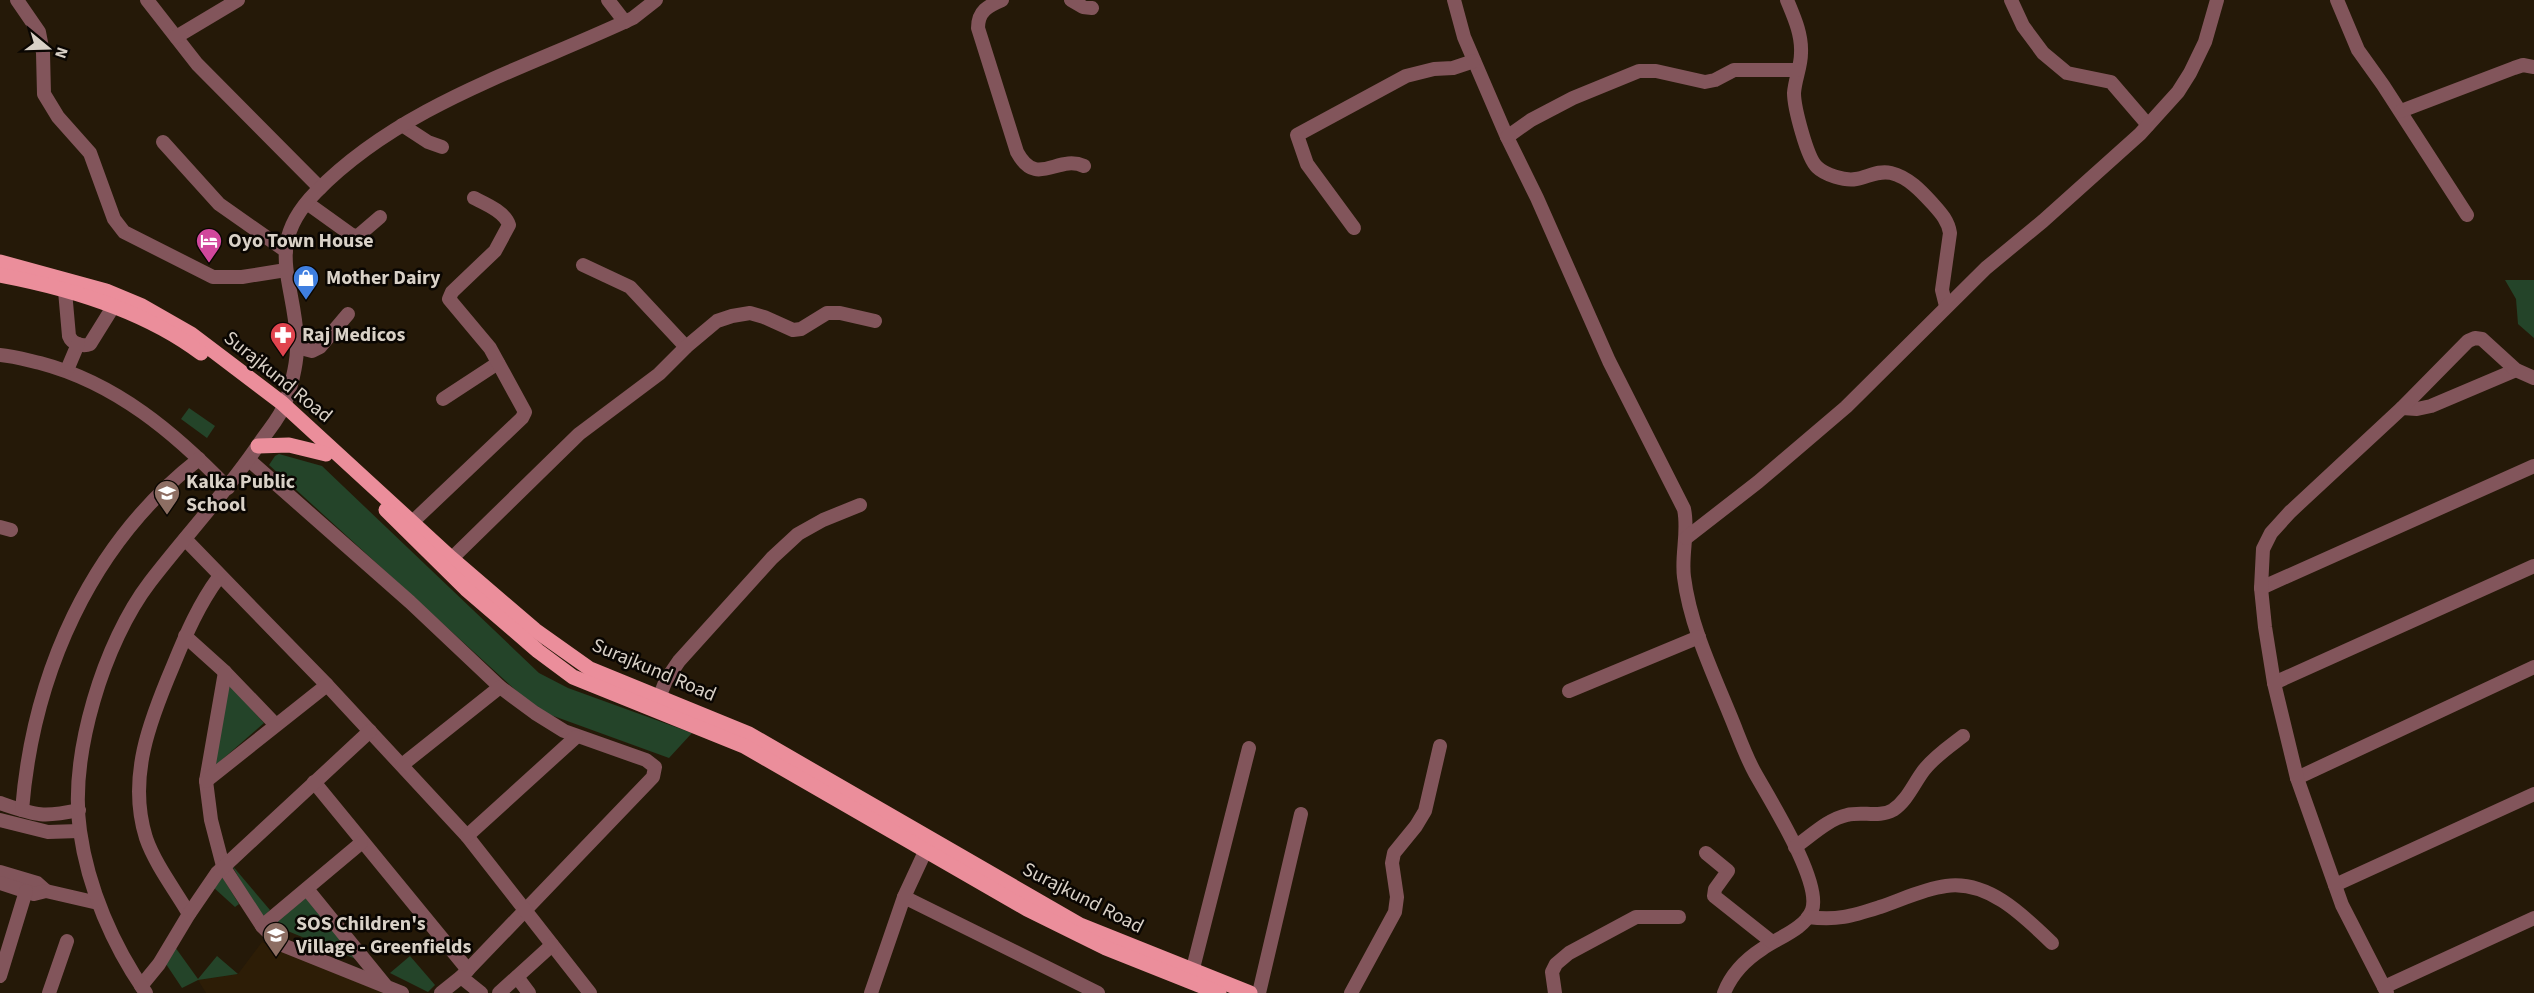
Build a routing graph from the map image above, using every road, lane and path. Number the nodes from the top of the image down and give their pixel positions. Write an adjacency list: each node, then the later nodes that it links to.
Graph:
1 (17, 0): 35 (street)
2 (147, 0): 15 (street)
3 (238, 0): 15 (street)
4 (608, 0): 14 (street)
5 (656, 0): 14 (street)
6 (1002, 0): 25 (street)
7 (1071, 0): 13 (street)
8 (1454, 0): 16 (street)
9 (1787, 0): 18 (street)
10 (2011, 0): 21 (street)
11 (2217, 0): 21 (street)
12 (2337, 0): 19 (street)
13 (1092, 8)
14 (625, 22): 20 (street)
15 (176, 37): 26 (street)
16 (1474, 61): 22 (street); 31 (street)
17 (2534, 67): 19 (street)
18 (1798, 70): 22 (street); 38 (street)
19 (2401, 111): 29 (street)
20 (402, 125): 24 (street); 26 (street)
21 (2148, 125): 38 (street)
22 (1508, 137): 61 (street)
23 (163, 142): 32 (street)
24 (442, 147)
25 (1084, 166)
26 (320, 188): 28 (street)
27 (474, 198): 46 (street)
28 (307, 203): 30 (street); 32 (street)
29 (2467, 215)
30 (380, 217)
31 (1354, 228)
32 (286, 251): 35 (street)
33 (0, 262): 52 (main road, Surajkund Road)
34 (583, 265): 44 (street)
35 (286, 270): 43 (street)
36 (0, 275): 37 (main road, Surajkund Road)
37 (65, 291): 39 (main road, Surajkund Road); 42 (street)
38 (1946, 306): 61 (street)
39 (113, 307): 42 (street); 52 (main road, Surajkund Road)
40 (348, 314): 43 (street)
41 (876, 321): 44 (street)
42 (78, 344): 47 (street)
43 (297, 347): 52 (street)
44 (686, 347): 63 (street)
45 (0, 355): 47 (street)
46 (498, 363): 50 (street); 60 (street)
47 (67, 370): 55 (street)
48 (2516, 370): 49 (street); 51 (street); 51 (street)
49 (2534, 378)
50 (443, 399)
51 (2402, 408): 66 (street)
52 (282, 410): 53 (street); 54 (main road, Surajkund Road); 60 (main road, Surajkund Road)
53 (258, 446): 54 (main road); 56 (street)
54 (326, 454): 60 (main road, Surajkund Road)
55 (199, 459): 58 (street); 88 (street)
56 (249, 460): 58 (street); 73 (street)
57 (2534, 466): 66 (street)
58 (228, 488): 62 (street)
59 (860, 505): 75 (street)
60 (409, 525): 63 (main road, Surajkund Road)
61 (1686, 538): 68 (street)
62 (185, 539): 65 (street); 89 (street)
63 (447, 563): 75 (main road, Surajkund Road); 95 (main road, Surajkund Road)
64 (2534, 566): 71 (street)
65 (219, 577): 67 (street); 72 (street)
66 (2261, 588): 71 (street)
67 (185, 636): 70 (street); 108 (street)
68 (1699, 637): 74 (street); 96 (street)
69 (2534, 667): 83 (street)
70 (225, 672): 76 (street); 84 (street)
71 (2274, 683): 83 (street)
72 (327, 685): 76 (street); 77 (street)
73 (500, 687): 79 (street); 82 (street)
74 (1569, 692)
75 (658, 698): 95 (main road, Surajkund Road)
76 (275, 724): 84 (street)
77 (370, 731): 82 (street); 85 (street)
78 (1963, 736): 96 (street)
79 (576, 737): 93 (street); 107 (street)
80 (1440, 746): 136 (street)
81 (1249, 748): 120 (street)
82 (402, 765): 93 (street)
83 (2297, 778): 101 (street)
84 (206, 781): 98 (street)
85 (314, 782): 94 (street); 98 (street)
86 (2534, 794): 101 (street)
87 (0, 803): 88 (street)
88 (22, 810): 89 (street)
89 (79, 810): 92 (street)
90 (1301, 814): 135 (street)
91 (0, 820): 92 (street)
92 (80, 831): 106 (street)
93 (467, 836): 107 (street)
94 (362, 843): 102 (street); 117 (street)
95 (928, 845): 105 (street); 120 (main road, Surajkund Road)
96 (1795, 847): 110 (street)
97 (1706, 853): 114 (street)
98 (223, 866): 108 (street); 112 (street)
99 (0, 872): 104 (street)
100 (0, 883): 103 (street)
101 (2335, 885): 123 (street)
102 (308, 889): 112 (street); 121 (street)
103 (26, 891): 104 (street); 118 (street)
104 (46, 891): 106 (street)
105 (904, 897): 124 (street); 132 (street)
106 (98, 903): 122 (street)
107 (526, 909): 116 (street); 117 (street)
108 (189, 914): 122 (street)
109 (1678, 917): 137 (street)
110 (1808, 917): 114 (street); 115 (street)
111 (2534, 918): 123 (street)
112 (262, 926): 121 (street)
113 (67, 941): 125 (street)
114 (1772, 942): 138 (street)
115 (2052, 943)
116 (552, 945): 119 (street); 131 (street)
117 (464, 973): 127 (street); 128 (street)
118 (0, 976)
119 (517, 976): 129 (street); 130 (street)
120 (1191, 977): 133 (main road, Surajkund Road); 134 (main road, Surajkund Road)
121 (385, 985): 126 (street)
122 (143, 990)
123 (2386, 990)
124 (874, 992)
125 (49, 993)
126 (402, 993)
127 (441, 993)
128 (481, 993)
129 (499, 993)
130 (529, 993)
131 (590, 993)
132 (1098, 993)
133 (1219, 993)
134 (1250, 993)
135 (1259, 993)
136 (1351, 993)
137 (1555, 993)
138 (1724, 993)

